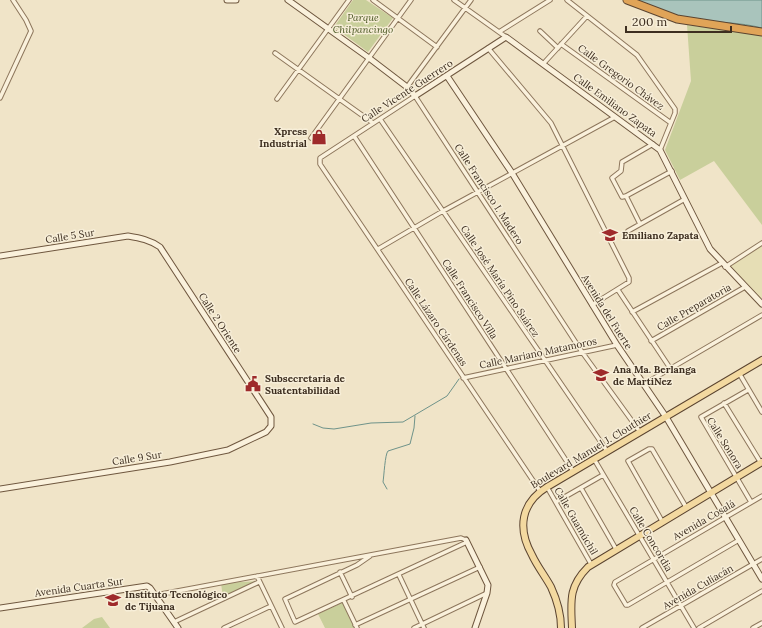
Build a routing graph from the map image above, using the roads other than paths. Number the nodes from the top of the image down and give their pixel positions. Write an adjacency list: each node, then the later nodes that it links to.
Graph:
1 (13, 0): 32 (street)
2 (227, 0): 3 (street)
3 (236, 0)
4 (288, 0): 16 (street, Calle Francisco I. Madero)
5 (349, 0): 16 (street)
6 (373, 0): 15 (street)
7 (411, 0): 15 (street)
8 (454, 0): 13 (street, Calle Emiliano Zapata)
9 (471, 0): 13 (street)
10 (550, 0): 18 (street)
11 (567, 0): 14 (street)
12 (627, 0): 19 (highway)
13 (465, 8): 18 (street, Calle Emiliano Zapata); 22 (street)
14 (587, 16): 21 (street); 38 (street)
15 (398, 19): 22 (street); 26 (street)
16 (327, 28): 26 (street, Calle Francisco I. Madero); 28 (street)
17 (540, 31): 24 (street)
18 (499, 32): 20 (street, Calle Emiliano Zapata)
19 (762, 32)
20 (506, 37): 23 (street, Calle Vicente Guerrero); 27 (street, Calle Emiliano Zapata)
21 (562, 44): 24 (street); 38 (street, Calle Gregorio Chávez)
22 (437, 47): 30 (street)
23 (488, 48): 29 (street, Calle Vicente Guerrero); 42 (street)
24 (558, 48): 27 (street)
25 (275, 53): 28 (street)
26 (369, 58): 30 (street, Calle Francisco I. Madero); 33 (street)
27 (543, 64): 35 (street, Calle Emiliano Zapata)
28 (299, 70): 33 (street); 34 (street)
29 (447, 76): 31 (street, Calle Vicente Guerrero); 46 (street, Avenida del Fuerte)
30 (408, 87): 31 (street, Calle Francisco I. Madero)
31 (415, 96): 36 (street, Calle Vicente Guerrero); 47 (street, Calle Francisco I. Madero)
32 (0, 98)
33 (339, 98): 37 (street); 40 (street)
34 (277, 99)
35 (616, 117): 41 (street, Calle Emiliano Zapata); 42 (street)
36 (380, 119): 37 (street, Calle Vicente Guerrero); 50 (street, Calle José María Pino Suárez)
37 (373, 123): 39 (street, Calle Vicente Guerrero)
38 (671, 123): 43 (street)
39 (354, 136): 44 (street, Calle Vicente Guerrero); 52 (street, Calle Francisco Villa)
40 (311, 138)
41 (653, 144): 43 (street, Calle Emiliano Zapata); 48 (street)
42 (562, 146): 46 (street); 60 (street)
43 (660, 150): 45 (street, Calle Emiliano Zapata)
44 (319, 160): 56 (street, Calle Lázaro Cárdenas)
45 (672, 171): 48 (street); 49 (street, Calle Emiliano Zapata)
46 (512, 174): 47 (street); 62 (street, Avenida del Fuerte)
47 (477, 193): 50 (street); 67 (street, Calle Francisco I. Madero)
48 (626, 196): 51 (street)
49 (685, 199): 51 (street); 58 (street, Calle Emiliano Zapata)
50 (442, 211): 52 (street); 68 (street, Calle José María Pino Suárez)
51 (640, 224): 53 (street)
52 (414, 228): 56 (street); 70 (street, Calle Francisco Villa)
53 (628, 231)
54 (142, 238): 57 (street, Calle 5 Sur); 79 (street, Calle 2 Oriente)
55 (762, 243): 58 (street)
56 (378, 249): 73 (street, Calle Lázaro Cárdenas)
57 (0, 256)
58 (723, 265): 59 (street, Calle Emiliano Zapata); 63 (street)
59 (745, 287): 61 (street, Calle Emiliano Zapata); 65 (street, Calle Preparatoria)
60 (618, 290): 62 (street); 63 (street)
61 (762, 304)
62 (592, 305): 66 (street, Avenida del Fuerte)
63 (632, 312): 65 (street)
64 (762, 314): 71 (street)
65 (652, 341): 71 (street)
66 (617, 345): 67 (street, Calle Mariano Matamoros); 74 (street, Avenida del Fuerte)
67 (582, 352): 68 (street, Calle Mariano Matamoros); 80 (street, Calle Francisco I. Madero)
68 (544, 360): 70 (street, Calle Mariano Matamoros); 81 (street, Calle José María Pino Suárez)
69 (762, 360): 72 (main road, Boulevard Manuel J. Clouthier)
70 (505, 368): 73 (street, Calle Mariano Matamoros); 84 (street, Calle Francisco Villa)
71 (670, 368): 74 (street)
72 (739, 373): 75 (street); 78 (main road, Boulevard Manuel J. Clouthier)
73 (464, 378): 90 (street, Calle Lázaro Cárdenas)
74 (644, 384): 78 (street, Avenida del Fuerte)
75 (748, 390): 76 (street); 77 (street)
76 (724, 403): 83 (street); 86 (street, Calle Sonora)
77 (762, 412)
78 (666, 417): 80 (main road, Boulevard Manuel J. Clouthier); 91 (street, Avenida del Fuerte)
79 (271, 426): 89 (street, Calle 9 Sur)
80 (640, 432): 81 (main road, Boulevard Manuel J. Clouthier)
81 (607, 451): 82 (main road, Boulevard Manuel J. Clouthier)
82 (594, 459): 84 (main road, Boulevard Manuel J. Clouthier); 85 (street, Calle Concordia)
83 (761, 463): 86 (main road)
84 (573, 472): 87 (main road, Boulevard Manuel J. Clouthier)
85 (603, 475): 88 (street); 99 (street, Calle Concordia)
86 (737, 477): 91 (main road); 94 (street, Calle Sonora)
87 (547, 487): 90 (main road, Boulevard Manuel J. Clouthier); 93 (street, Calle Guamúchil)
88 (581, 488): 93 (street); 102 (street)
89 (0, 489)
90 (540, 491): 134 (main road, Boulevard Manuel J. Clouthier)
91 (711, 493): 96 (main road); 97 (street, Avenida del Fuerte)
92 (761, 496): 94 (street, Avenida Cosalá); 95 (street)
93 (556, 502): 106 (street, Calle Guamúchil)
94 (751, 502): 97 (street, Avenida Cosalá)
95 (762, 502)
96 (686, 507): 98 (main road); 98 (street)
97 (726, 517): 100 (street, Avenida del Fuerte); 104 (street, Avenida Cosalá)
98 (662, 521): 99 (main road)
99 (639, 535): 102 (main road); 104 (street, Calle Concordia)
100 (739, 540): 107 (street, Avenida del Fuerte); 114 (street)
101 (467, 541): 103 (street); 108 (street); 110 (street)
102 (616, 549): 106 (main road)
103 (370, 555): 109 (street); 111 (street)
104 (653, 559): 114 (street, Calle Concordia); 114 (street, Avenida Cosalá)
105 (762, 559): 107 (street, Avenida Culiacán)
106 (591, 564): 135 (main road)
107 (754, 564): 112 (street, Avenida del Fuerte); 122 (street, Avenida Culiacán)
108 (480, 567): 116 (street); 119 (street)
109 (340, 572): 118 (street); 120 (street)
110 (399, 575): 118 (street); 119 (street)
111 (257, 576): 113 (street); 117 (street)
112 (762, 579)
113 (259, 582): 121 (street); 124 (street)
114 (667, 582): 122 (street, Calle Concordia)
115 (762, 591): 138 (street)
116 (487, 593): 127 (street); 133 (street)
117 (156, 595): 123 (street, Avenida Cuarta Sur); 124 (street)
118 (352, 597): 120 (street)
119 (411, 599): 126 (street); 127 (street)
120 (344, 601): 126 (street)
121 (271, 606): 130 (street); 131 (street)
122 (681, 606): 128 (street, Avenida Culiacán); 137 (street, Calle Concordia)
123 (0, 608)
124 (174, 622): 129 (street)
125 (762, 623): 139 (street)
126 (356, 626)
127 (423, 626): 132 (street)
128 (648, 626): 136 (street, Avenida Culiacán)
129 (178, 628)
130 (224, 628)
131 (282, 628)
132 (414, 628)
133 (475, 628)
134 (561, 628)
135 (572, 628)
136 (642, 628)
137 (694, 628)
138 (699, 628)
139 (753, 628)

